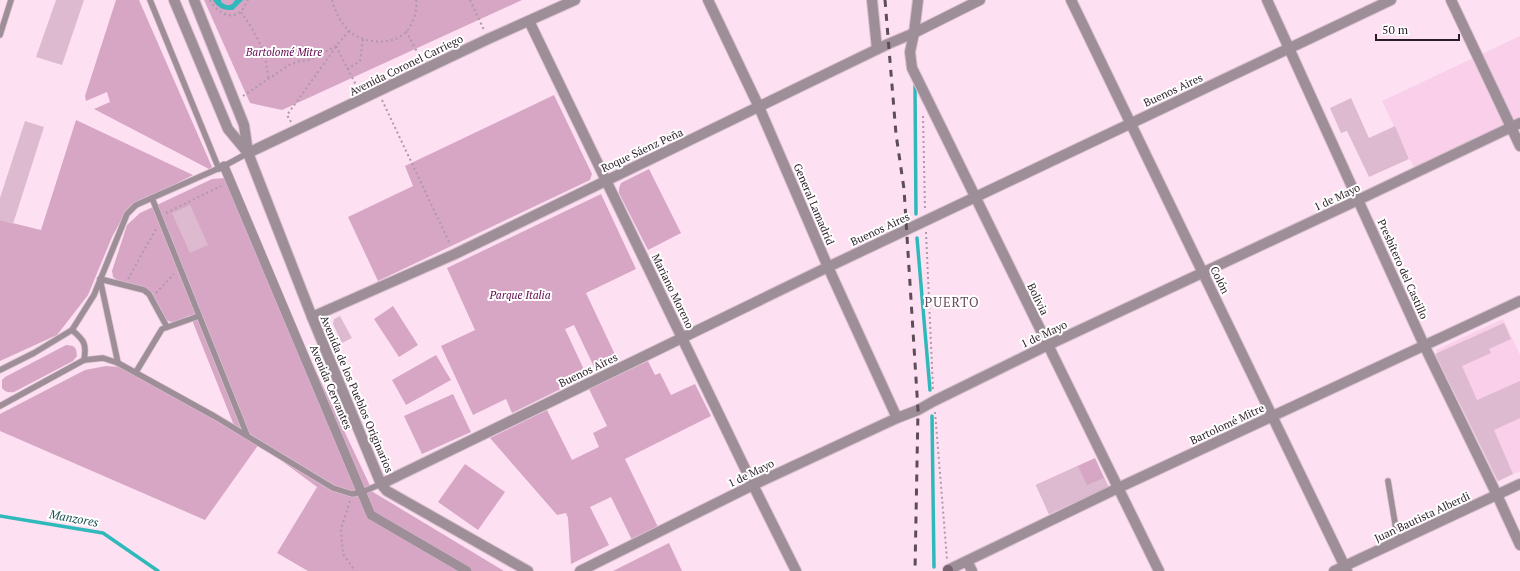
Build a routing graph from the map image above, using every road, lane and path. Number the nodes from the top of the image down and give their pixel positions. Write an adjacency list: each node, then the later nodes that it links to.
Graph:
1 (11, 0): 24 (lane)
2 (150, 0): 43 (lane)
3 (174, 0): 42 (street, Avenida de los Pueblos Originarios)
4 (194, 0): 35 (street, Avenida de los Pueblos Originarios)
5 (210, 0): 19 (path)
6 (248, 0): 19 (path)
7 (332, 0): 21 (path)
8 (416, 0): 22 (path)
9 (470, 0): 26 (path)
10 (575, 0): 20 (street, Avenida Coronel Carriego)
11 (708, 0): 36 (street, General Lamadrid)
12 (872, 0): 28 (street)
13 (918, 0): 23 (street, Bolivia)
14 (980, 0): 23 (street, Roque Sáenz Peña)
15 (1071, 0): 38 (street, Colón)
16 (1267, 0): 29 (street, Presbítero del Castillo)
17 (1391, 0): 29 (street, Buenos Aires)
18 (1451, 0): 39 (street)
19 (241, 12): 32 (path)
20 (529, 21): 26 (street, Avenida Coronel Carriego); 44 (street, Mariano Moreno)
21 (349, 31): 25 (path); 27 (path)
22 (406, 31): 25 (path); 31 (path)
23 (914, 33): 28 (street, Roque Sáenz Peña); 45 (street, Bolivia)
24 (0, 35)
25 (363, 39): 30 (path)
26 (488, 39): 31 (street, Avenida Coronel Carriego)
27 (336, 46): 30 (path); 32 (path); 40 (path)
28 (877, 49): 36 (street, Roque Sáenz Peña)
29 (1290, 49): 38 (street, Buenos Aires); 47 (street, Presbítero del Castillo)
30 (347, 68): 34 (path)
31 (426, 69): 33 (street, Avenida Coronel Carriego)
32 (268, 78): 35 (path)
33 (378, 92): 34 (street, Avenida Coronel Carriego); 49 (path)
34 (363, 99): 40 (street, Avenida Coronel Carriego)
35 (235, 101): 42 (street, Avenida de los Pueblos Originarios)
36 (759, 107): 44 (street, Roque Sáenz Peña); 50 (street, General Lamadrid)
37 (923, 112): 48 (path)
38 (1131, 123): 45 (street, Buenos Aires); 52 (street, Colón)
39 (1516, 125): 41 (street); 47 (street, 1 de Mayo)
40 (295, 131): 42 (street, Avenida Coronel Carriego)
41 (1520, 146)
42 (248, 153): 43 (lane); 57 (street, Avenida de los Pueblos Originarios)
43 (222, 168): 46 (lane); 77 (street, Avenida Cervantes)
44 (605, 180): 49 (street, Roque Sáenz Peña); 60 (street, Mariano Moreno)
45 (975, 197): 48 (street, Buenos Aires); 61 (street, Bolivia)
46 (152, 198): 51 (lane); 53 (lane)
47 (1358, 200): 52 (street, 1 de Mayo); 62 (street, Presbítero del Castillo)
48 (926, 221): 50 (street, Buenos Aires); 67 (path)
49 (455, 254): 57 (street, Roque Sáenz Peña)
50 (828, 267): 60 (street, Buenos Aires); 70 (street, General Lamadrid)
51 (180, 268): 54 (path); 56 (lane)
52 (1203, 273): 61 (street, 1 de Mayo); 69 (street, Colón)
53 (100, 279): 54 (lane); 59 (lane); 64 (lane)
54 (151, 298): 58 (lane)
55 (1520, 301): 62 (street, Bartolomé Mitre)
56 (199, 316): 58 (lane); 71 (lane)
57 (312, 317): 73 (street, Avenida de los Pueblos Originarios)
58 (167, 327): 66 (lane)
59 (72, 330): 63 (lane); 65 (lane)
60 (682, 338): 73 (street, Buenos Aires); 75 (street, Mariano Moreno)
61 (1048, 345): 67 (street, 1 de Mayo); 76 (street, Bolivia)
62 (1424, 345): 69 (street, Bartolomé Mitre); 79 (street, Presbítero del Castillo)
63 (84, 360): 64 (lane); 68 (lane)
64 (118, 362): 66 (lane)
65 (0, 370)
66 (136, 372): 71 (lane)
67 (934, 401): 70 (street, 1 de Mayo); 89 (path)
68 (0, 405)
69 (1272, 416): 76 (street, Bartolomé Mitre); 83 (street, Colón)
70 (897, 418): 75 (street, 1 de Mayo)
71 (247, 435): 78 (lane)
72 (1388, 481): 80 (lane)
73 (381, 484): 77 (lane); 86 (street, Avenida de los Pueblos Originarios)
74 (1520, 484): 79 (street, Juan Bautista Alberdi)
75 (753, 485): 87 (street, 1 de Mayo); 88 (street, Mariano Moreno)
76 (1118, 488): 82 (street, Bartolomé Mitre); 91 (street, Bolivia)
77 (362, 492): 78 (lane); 85 (street, Avenida Cervantes)
78 (352, 494): 84 (path)
79 (1497, 495): 80 (street, Juan Bautista Alberdi); 81 (street, Presbítero del Castillo)
80 (1398, 541): 83 (street, Juan Bautista Alberdi)
81 (1520, 545)
82 (967, 561): 89 (street, Bartolomé Mitre); 90 (street)
83 (1346, 568): 92 (street, Juan Bautista Alberdi)
84 (355, 571)
85 (466, 571)
86 (528, 571)
87 (580, 571)
88 (796, 571)
89 (947, 571)
90 (972, 571)
91 (1159, 571)
92 (1334, 571)

